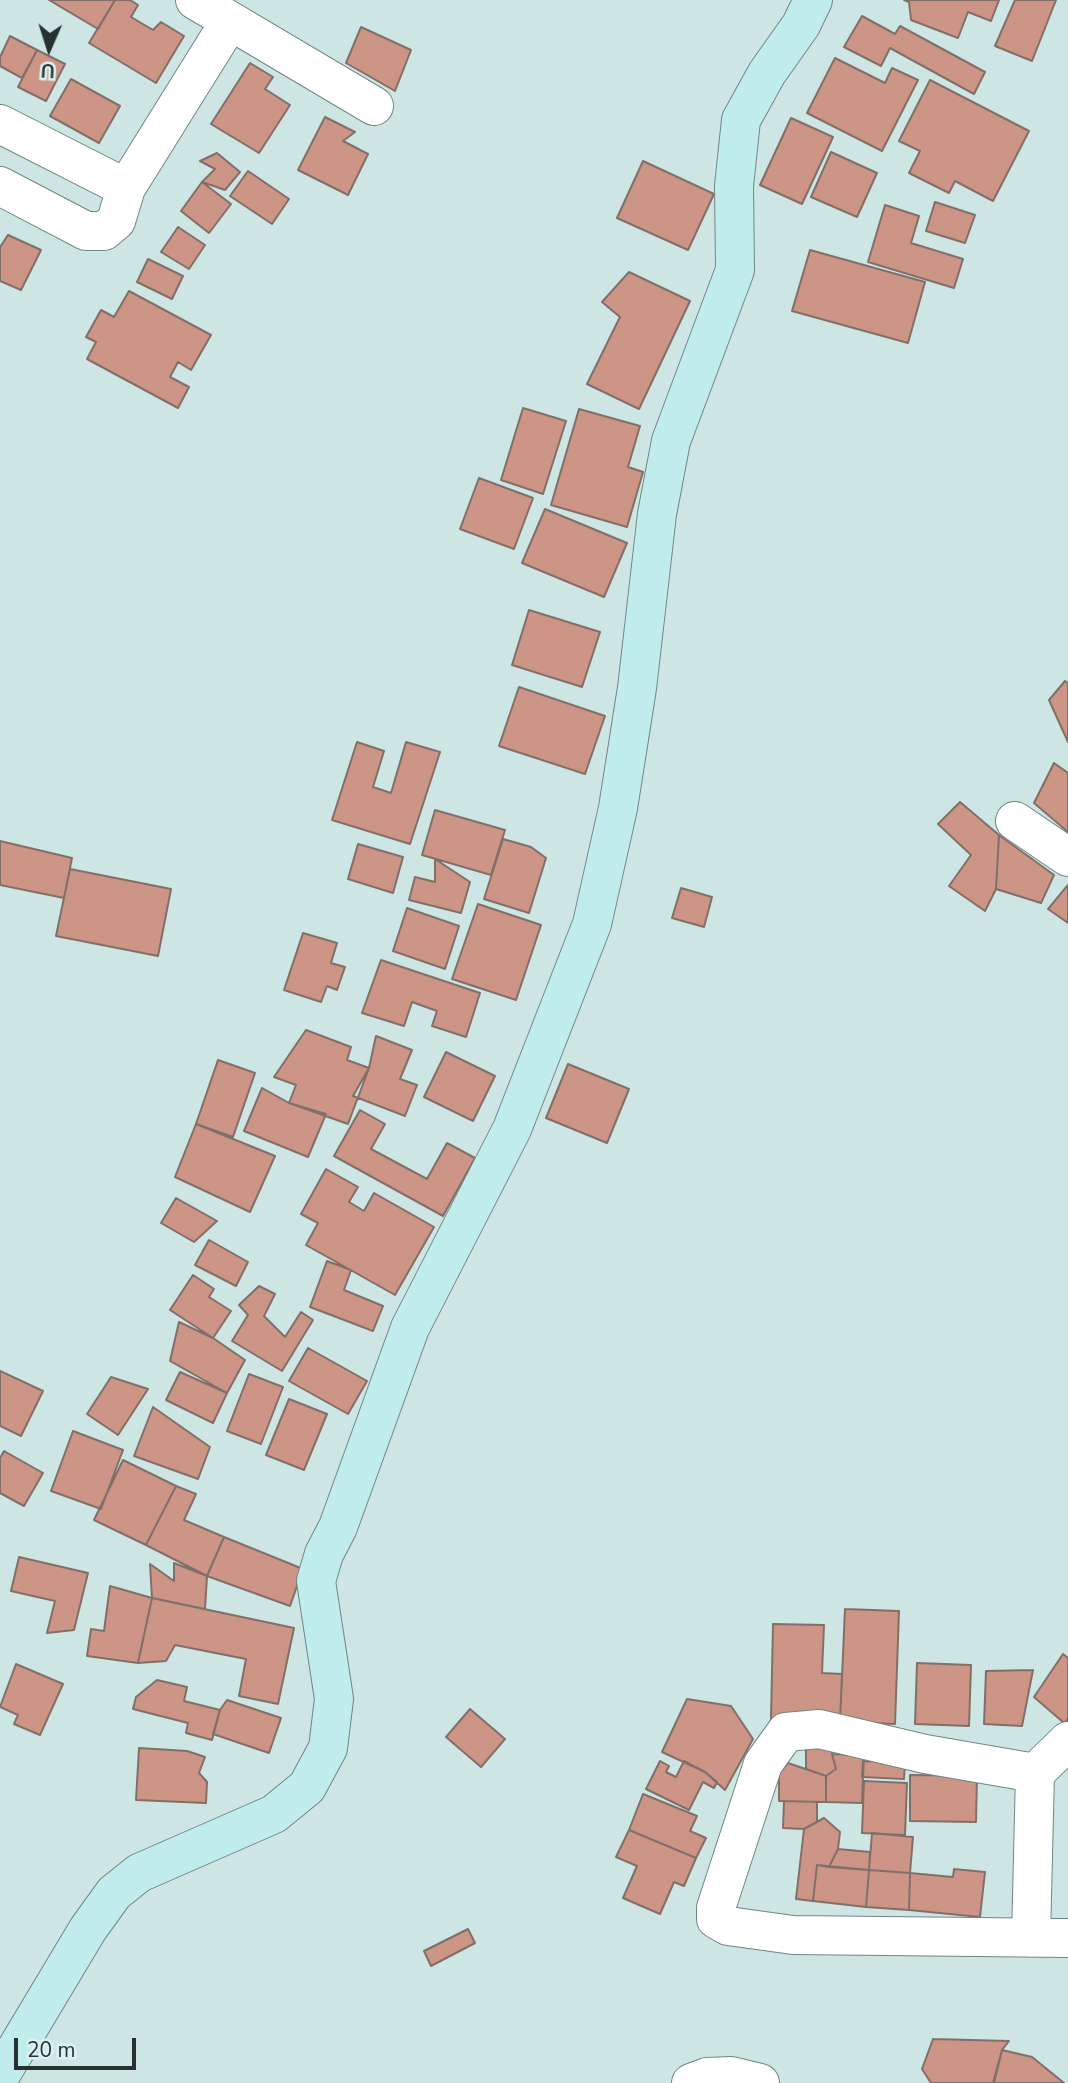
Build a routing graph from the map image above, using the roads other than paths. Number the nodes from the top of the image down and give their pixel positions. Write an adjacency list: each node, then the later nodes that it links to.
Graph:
1 (195, 0): 3 (street)
2 (813, 0): 13 (street)
3 (230, 20): 4 (street); 7 (street)
4 (374, 106)
5 (0, 124): 7 (street)
6 (0, 186): 7 (street)
7 (126, 188)
8 (1015, 821): 9 (street)
9 (1068, 857)
10 (1068, 1741): 11 (street)
11 (1035, 1773): 12 (street); 12 (street)
12 (1050, 1938)
13 (0, 2076)
14 (691, 2083): 15 (street)
15 (760, 2083)

